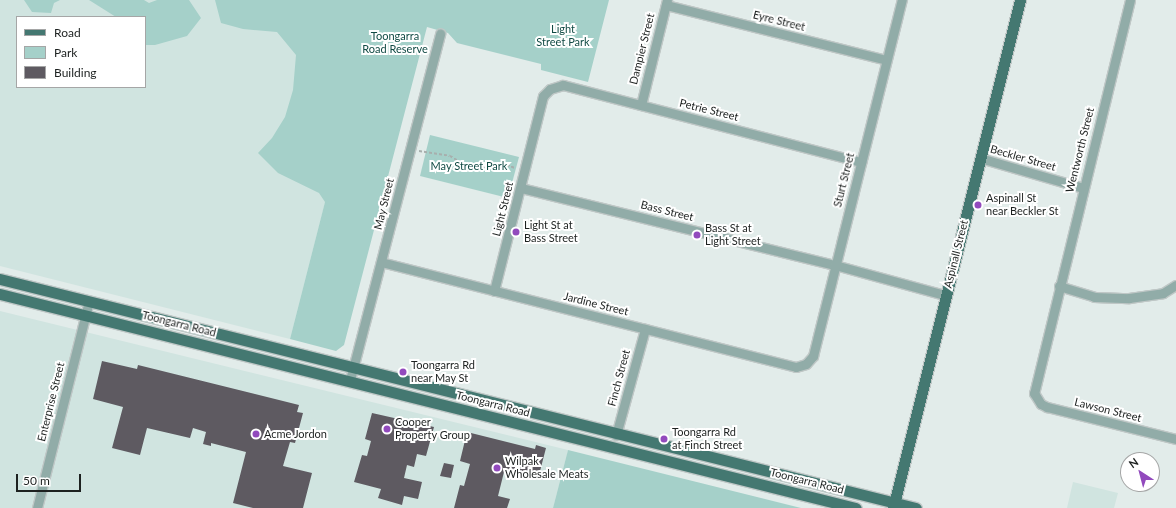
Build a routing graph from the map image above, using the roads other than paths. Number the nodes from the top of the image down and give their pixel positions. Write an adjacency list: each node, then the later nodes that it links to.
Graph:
1 (902, 0): 6 (street, Sturt Street)
2 (1020, 0): 9 (main road, Aspinall Street)
3 (1130, 0): 12 (street, Wentworth Street)
4 (667, 2): 6 (street, Eyre Street); 8 (street, Dampier Street)
5 (440, 34): 13 (street, May Street)
6 (886, 60): 10 (street, Sturt Street)
7 (550, 89): 8 (street, Petrie Street); 11 (street, Light Street)
8 (641, 105): 10 (street, Petrie Street)
9 (980, 158): 12 (street, Beckler Street); 20 (main road, Aspinall Street)
10 (861, 162): 14 (street, Sturt Street)
11 (521, 188): 14 (street, Bass Street); 18 (street, Light Street)
12 (1083, 188): 17 (street, Wentworth Street)
13 (381, 262): 18 (street, Jardine Street); 25 (street, May Street)
14 (835, 265): 20 (street, Bass Street); 24 (street, Sturt Street)
15 (0, 279): 21 (main road, Toongarra Road)
16 (1176, 285): 17 (street)
17 (1059, 286): 27 (street, Wentworth Street)
18 (494, 291): 23 (street, Jardine Street)
19 (0, 294): 22 (main road, Toongarra Road)
20 (945, 296): 30 (main road, Aspinall Street)
21 (89, 301): 22 (street, Enterprise Street); 25 (main road, Toongarra Road)
22 (86, 314): 26 (main road, Toongarra Road); 31 (street, Enterprise Street)
23 (645, 329): 24 (street, Jardine Street); 28 (street, Finch Street)
24 (806, 364)
25 (353, 368): 26 (street, May Street); 28 (main road, Toongarra Road)
26 (350, 380): 32 (main road, Toongarra Road)
27 (1037, 400): 29 (street, Lawson Street)
28 (616, 435): 30 (main road, Toongarra Road)
29 (1176, 439)
30 (893, 505): 33 (main road, Toongarra Road)
31 (37, 508)
32 (856, 508)
33 (916, 508)

